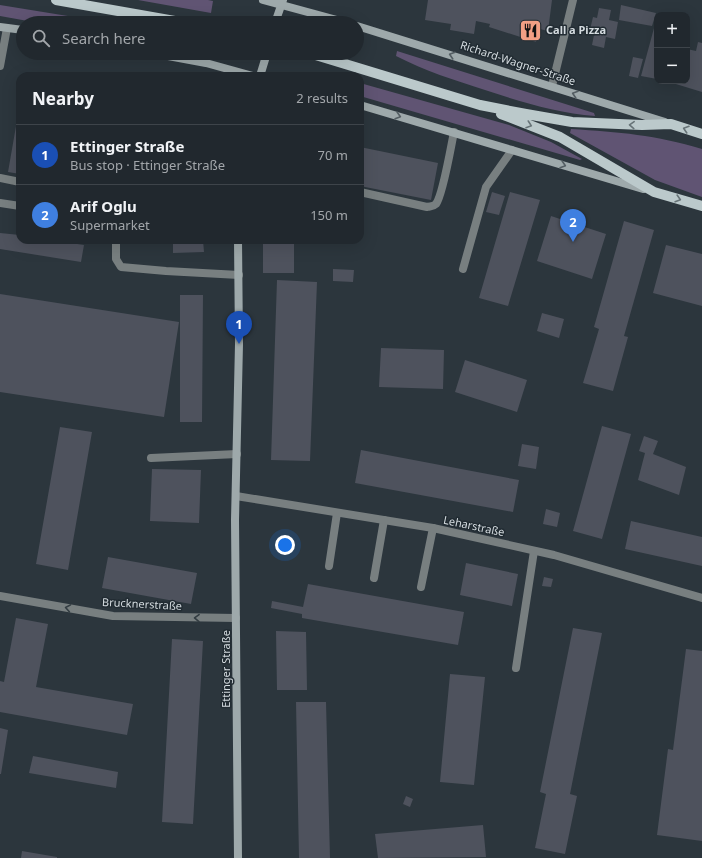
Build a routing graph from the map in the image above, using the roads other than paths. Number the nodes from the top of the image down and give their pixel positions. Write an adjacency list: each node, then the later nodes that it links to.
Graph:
1 (56, 0): 5 (main road)
2 (263, 0): 4 (main road)
3 (573, 0): 17 (street)
4 (282, 2): 6 (main road); 7 (main road)
5 (146, 16)
6 (277, 16)
7 (326, 16)
8 (3, 27): 10 (main road); 14 (street)
9 (364, 28): 17 (main road, Richard-Wagner-Straße, one-way to 9)
10 (16, 29)
11 (190, 60): 15 (main road)
12 (264, 60): 16 (main road)
13 (332, 60): 18 (main road, Richard-Wagner-Straße)
14 (0, 66)
15 (239, 72)
16 (261, 72)
17 (552, 86): 20 (main road, Richard-Wagner-Straße, one-way to 17)
18 (480, 105): 20 (main road, Richard-Wagner-Straße, one-way to 18); 26 (main road, Richard-Wagner-Straße, one-way to 26)
19 (364, 106): 21 (main road, Richard-Wagner-Straße, one-way to 21)
20 (671, 124): 22 (main road, Richard-Wagner-Straße, one-way to 20)
21 (454, 132): 23 (main road, Richard-Wagner-Straße); 27 (street)
22 (702, 134)
23 (512, 150): 26 (main road, Richard-Wagner-Straße, one-way to 26); 33 (street)
24 (0, 178): 25 (street)
25 (16, 181)
26 (654, 192): 30 (main road, Richard-Wagner-Straße, one-way to 30)
27 (364, 193)
28 (0, 202): 29 (street)
29 (16, 205)
30 (702, 206)
31 (116, 244): 34 (street)
32 (238, 244): 34 (main road, Ettinger Straße)
33 (463, 269)
34 (239, 275): 35 (main road, Ettinger Straße)
35 (237, 454): 36 (street); 37 (main road, Ettinger Straße)
36 (151, 458)
37 (236, 496): 38 (street, Leharstraße); 47 (main road, Ettinger Straße)
38 (337, 513): 39 (street, Leharstraße); 42 (street)
39 (384, 520): 40 (street, Leharstraße); 43 (street)
40 (433, 528): 41 (street, Leharstraße); 44 (street)
41 (534, 551): 46 (street, Leharstraße); 48 (street)
42 (329, 566)
43 (374, 578)
44 (421, 587)
45 (0, 596): 47 (street, Brucknerstraße, one-way to 45)
46 (702, 598)
47 (236, 618): 49 (main road, Ettinger Straße)
48 (516, 668)
49 (238, 858)

